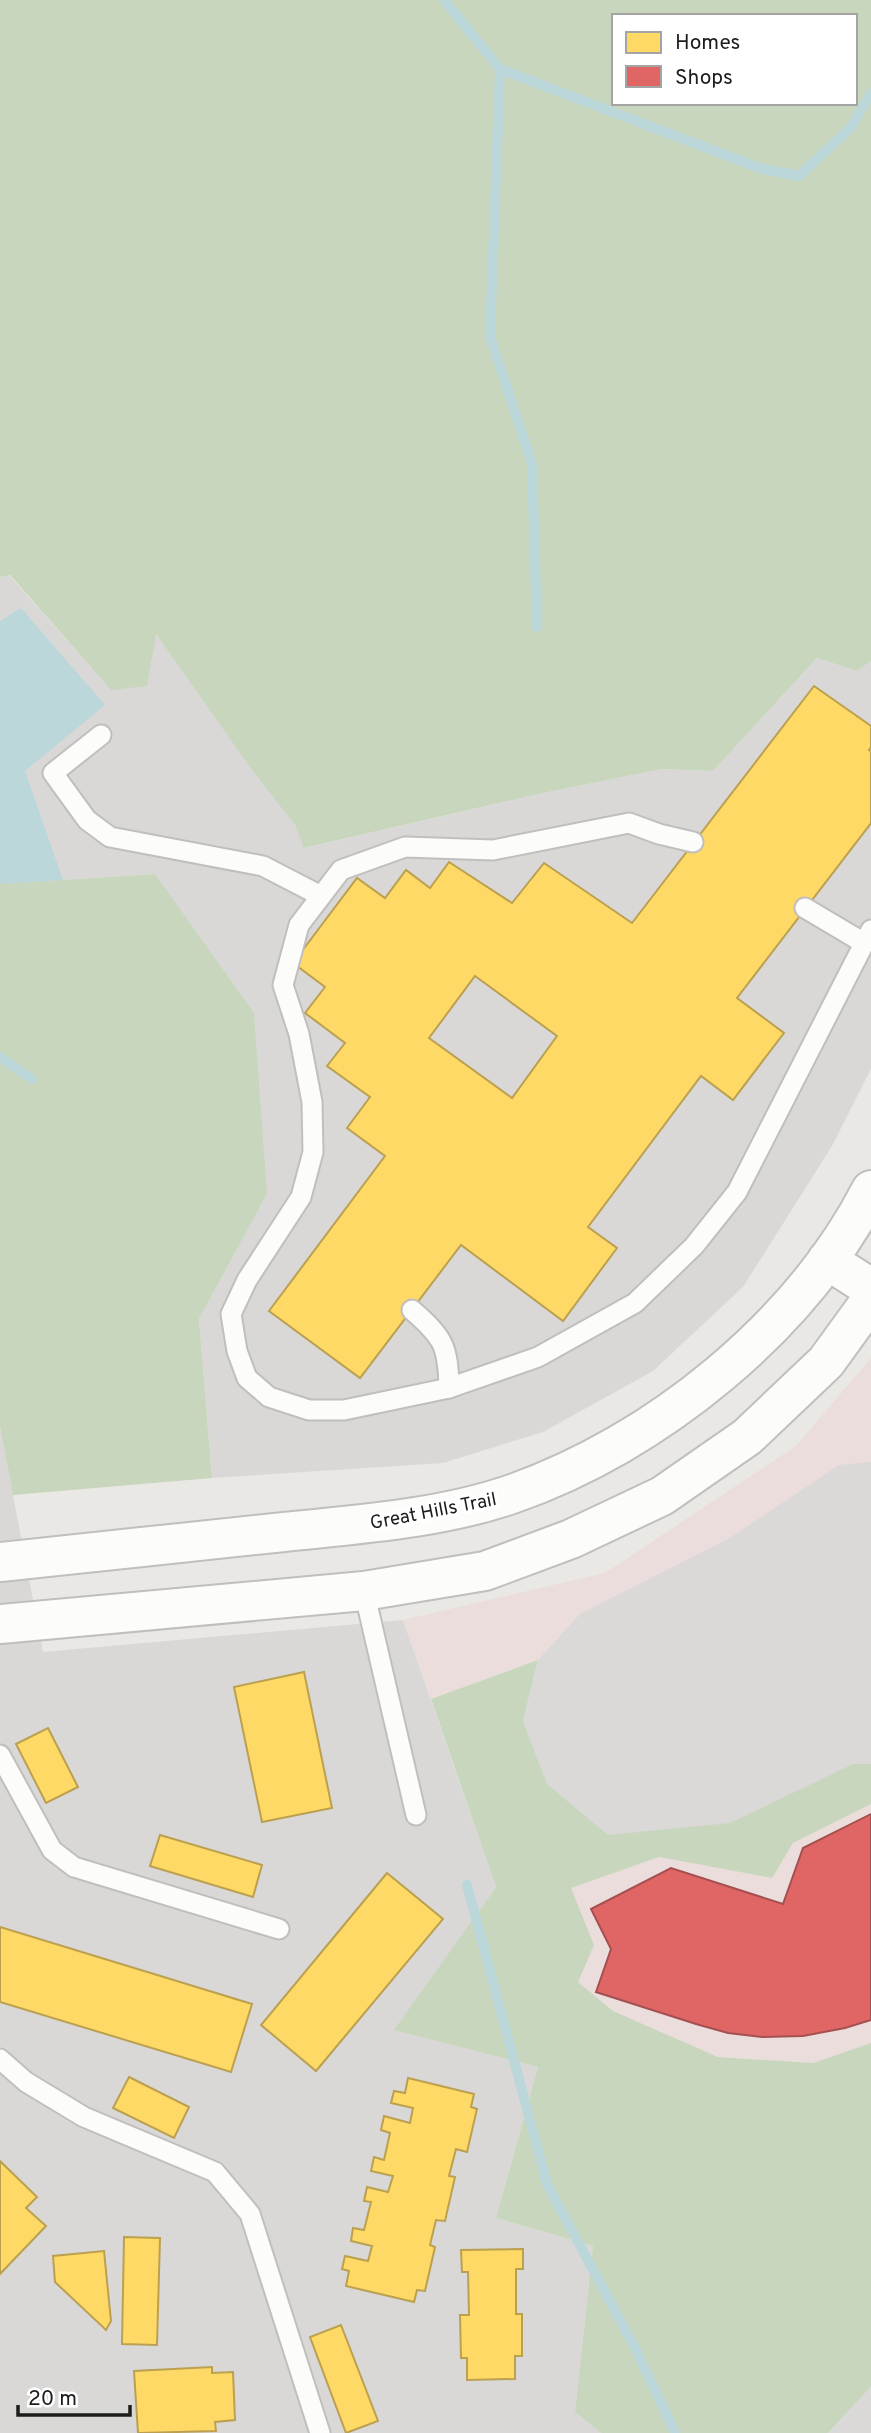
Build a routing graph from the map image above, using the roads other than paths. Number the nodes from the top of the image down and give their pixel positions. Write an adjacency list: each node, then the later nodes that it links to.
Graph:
1 (101, 735): 3 (lane)
2 (694, 842): 3 (lane)
3 (321, 896): 11 (lane)
4 (805, 908): 5 (lane)
5 (868, 936): 11 (lane)
6 (871, 1190): 7 (street, Great Hills Trail)
7 (827, 1260): 8 (street); 12 (street, Great Hills Trail)
8 (871, 1288)
9 (871, 1300): 13 (street)
10 (412, 1310): 11 (lane)
11 (449, 1388)
12 (0, 1562)
13 (364, 1591): 14 (street); 16 (lane)
14 (0, 1624)
15 (0, 1755): 17 (lane)
16 (416, 1815)
17 (279, 1929)
18 (0, 2059): 19 (lane)
19 (320, 2433)

